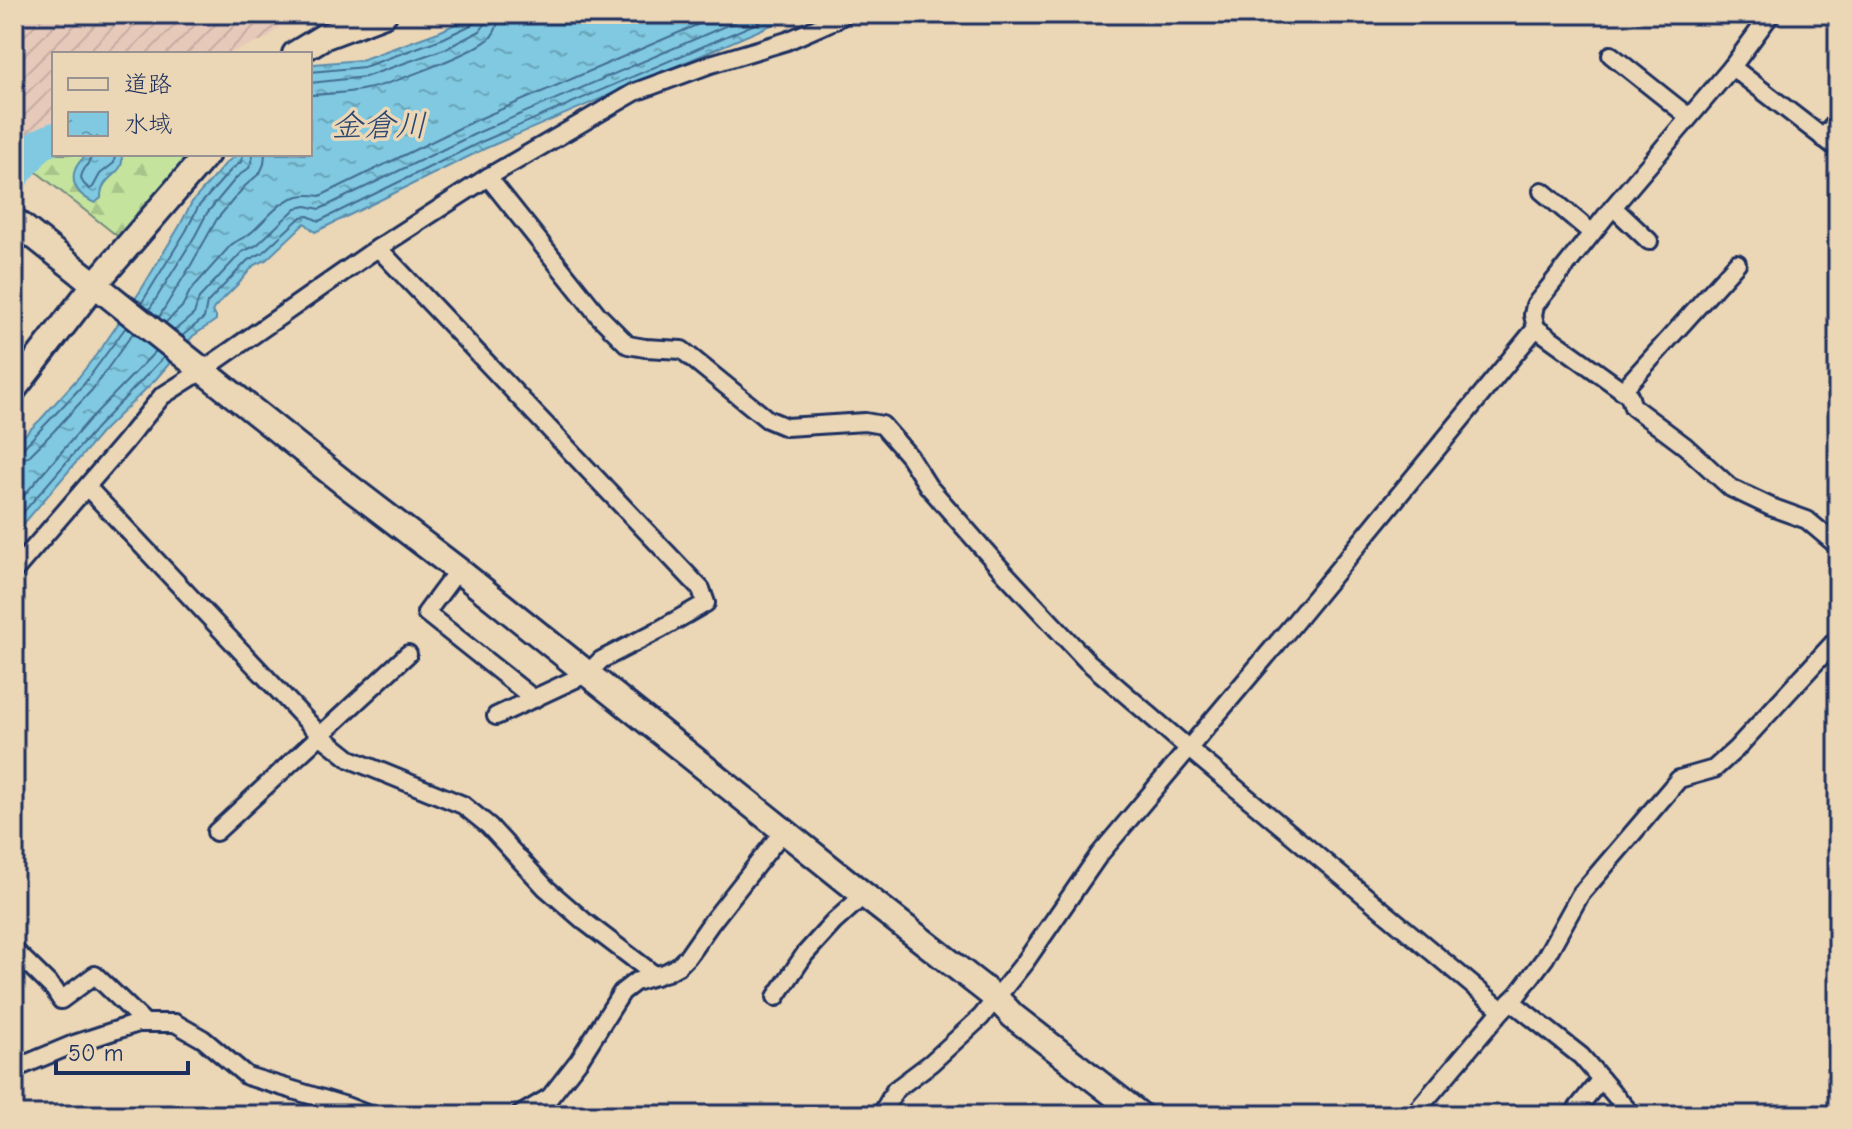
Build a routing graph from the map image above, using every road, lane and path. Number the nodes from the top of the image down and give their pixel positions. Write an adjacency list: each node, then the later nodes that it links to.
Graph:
1 (384, 14): 4 (street)
2 (845, 14): 12 (street)
3 (1771, 14): 6 (street)
4 (298, 52)
5 (1611, 55): 7 (street)
6 (1732, 67): 7 (street); 9 (street)
7 (1689, 117): 14 (street)
8 (1838, 120): 9 (street)
9 (1823, 138): 10 (street)
10 (1838, 149)
11 (205, 156): 20 (street)
12 (488, 177): 18 (street); 35 (street)
13 (1542, 191): 16 (street)
14 (1613, 207): 16 (street); 17 (street)
15 (14, 220): 20 (street)
16 (1592, 233): 21 (street)
17 (1649, 241)
18 (378, 248): 22 (street); 31 (street)
19 (1737, 263): 24 (street)
20 (99, 288): 22 (street); 23 (street)
21 (1536, 328): 24 (street); 35 (street)
22 (200, 368): 25 (street); 27 (street)
23 (14, 389)
24 (1622, 391): 26 (street)
25 (87, 487): 28 (street); 34 (street)
26 (1838, 546)
27 (458, 570): 31 (street); 32 (street)
28 (14, 571)
29 (1838, 638): 43 (street)
30 (408, 654): 34 (street)
31 (588, 673): 32 (street); 36 (street)
32 (534, 699): 33 (street)
33 (496, 716)
34 (320, 735): 37 (street); 40 (street)
35 (1189, 749): 42 (street); 43 (street)
36 (784, 830): 38 (street); 40 (street)
37 (216, 832)
38 (864, 895): 41 (street); 42 (street)
39 (14, 950): 44 (street)
40 (656, 976): 48 (street)
41 (776, 997)
42 (996, 998): 49 (street); 50 (street)
43 (1507, 1006): 46 (street); 51 (street)
44 (145, 1023): 45 (street); 47 (street)
45 (14, 1069)
46 (1601, 1079): 52 (street); 53 (street)
47 (369, 1115)
48 (520, 1115)
49 (881, 1115)
50 (1140, 1115)
51 (1413, 1115)
52 (1572, 1115)
53 (1632, 1115)

